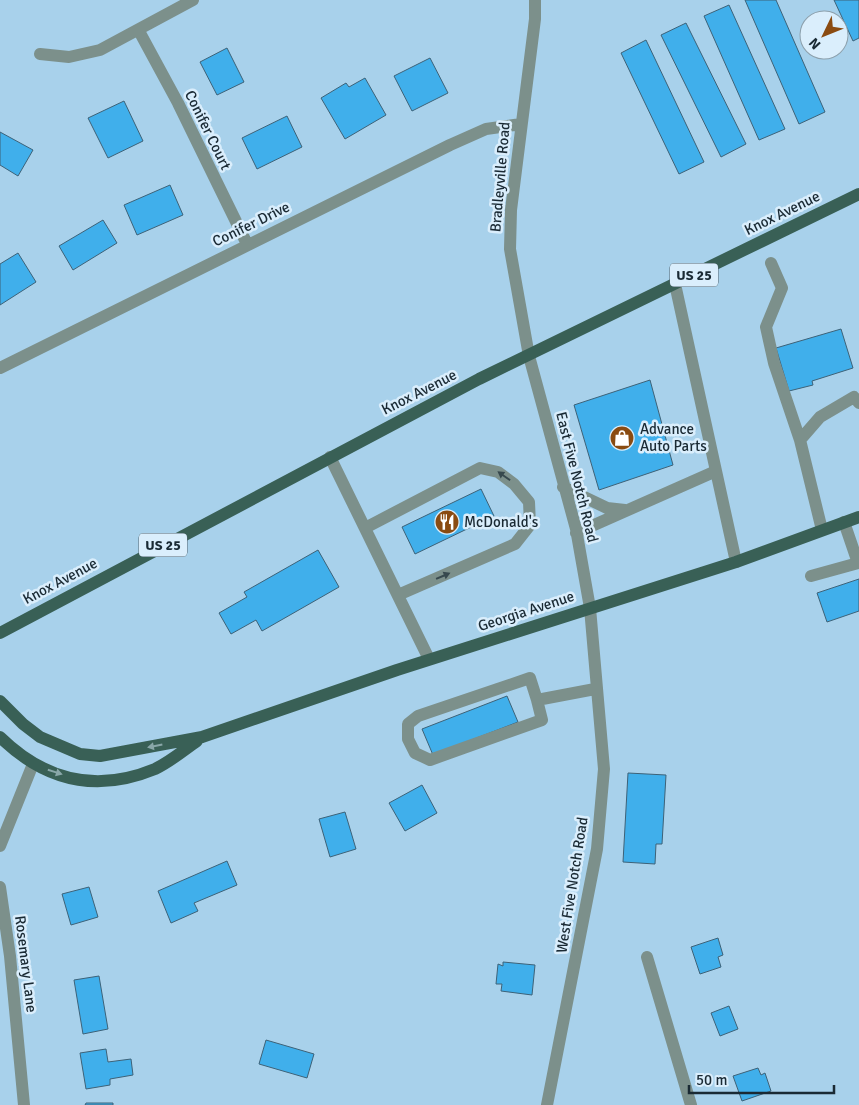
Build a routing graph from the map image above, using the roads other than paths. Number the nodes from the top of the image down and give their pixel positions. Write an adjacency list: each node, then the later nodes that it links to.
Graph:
1 (193, 0): 3 (street)
2 (535, 0): 5 (street, Bradleyville Road)
3 (139, 31): 4 (street); 7 (street, Conifer Court)
4 (40, 54)
5 (521, 124): 7 (street, Conifer Drive); 10 (street, Bradleyville Road)
6 (859, 194): 9 (main road, Knox Avenue / US 25)
7 (247, 244): 11 (street, Conifer Drive)
8 (771, 263): 13 (street)
9 (675, 284): 10 (main road, Knox Avenue / US 25); 15 (street)
10 (529, 356): 14 (main road, Knox Avenue / US 25); 16 (street, East Five Notch Road)
11 (0, 368)
12 (859, 403): 13 (street)
13 (800, 440): 21 (street)
14 (330, 457): 20 (street); 27 (main road, Knox Avenue / US 25)
15 (716, 471): 17 (street); 23 (street)
16 (563, 487): 17 (street); 22 (street, East Five Notch Road)
17 (625, 510): 22 (street)
18 (859, 517): 19 (main road, Georgia Avenue)
19 (844, 522): 21 (main road, Georgia Avenue); 24 (street)
20 (365, 528): 25 (street); 25 (street, one-way to 20)
21 (822, 530): 23 (main road, Georgia Avenue)
22 (576, 533): 26 (street, East Five Notch Road)
23 (736, 562): 26 (main road, Georgia Avenue)
24 (811, 576)
25 (398, 595): 28 (street)
26 (590, 608): 28 (main road, Georgia Avenue); 29 (street, West Five Notch Road)
27 (0, 633)
28 (429, 659): 32 (main road, Georgia Avenue)
29 (595, 689): 30 (street); 39 (street, West Five Notch Road)
30 (537, 700): 30 (street)
31 (0, 701): 32 (main road, Georgia Avenue, one-way to 31)
32 (202, 737): 34 (main road, Georgia Avenue, one-way to 32)
33 (0, 738): 34 (main road, Georgia Avenue)
34 (33, 764): 35 (street)
35 (0, 846)
36 (0, 887): 38 (street, Rosemary Lane)
37 (646, 957): 40 (street)
38 (24, 1105)
39 (547, 1105)
40 (691, 1105)

